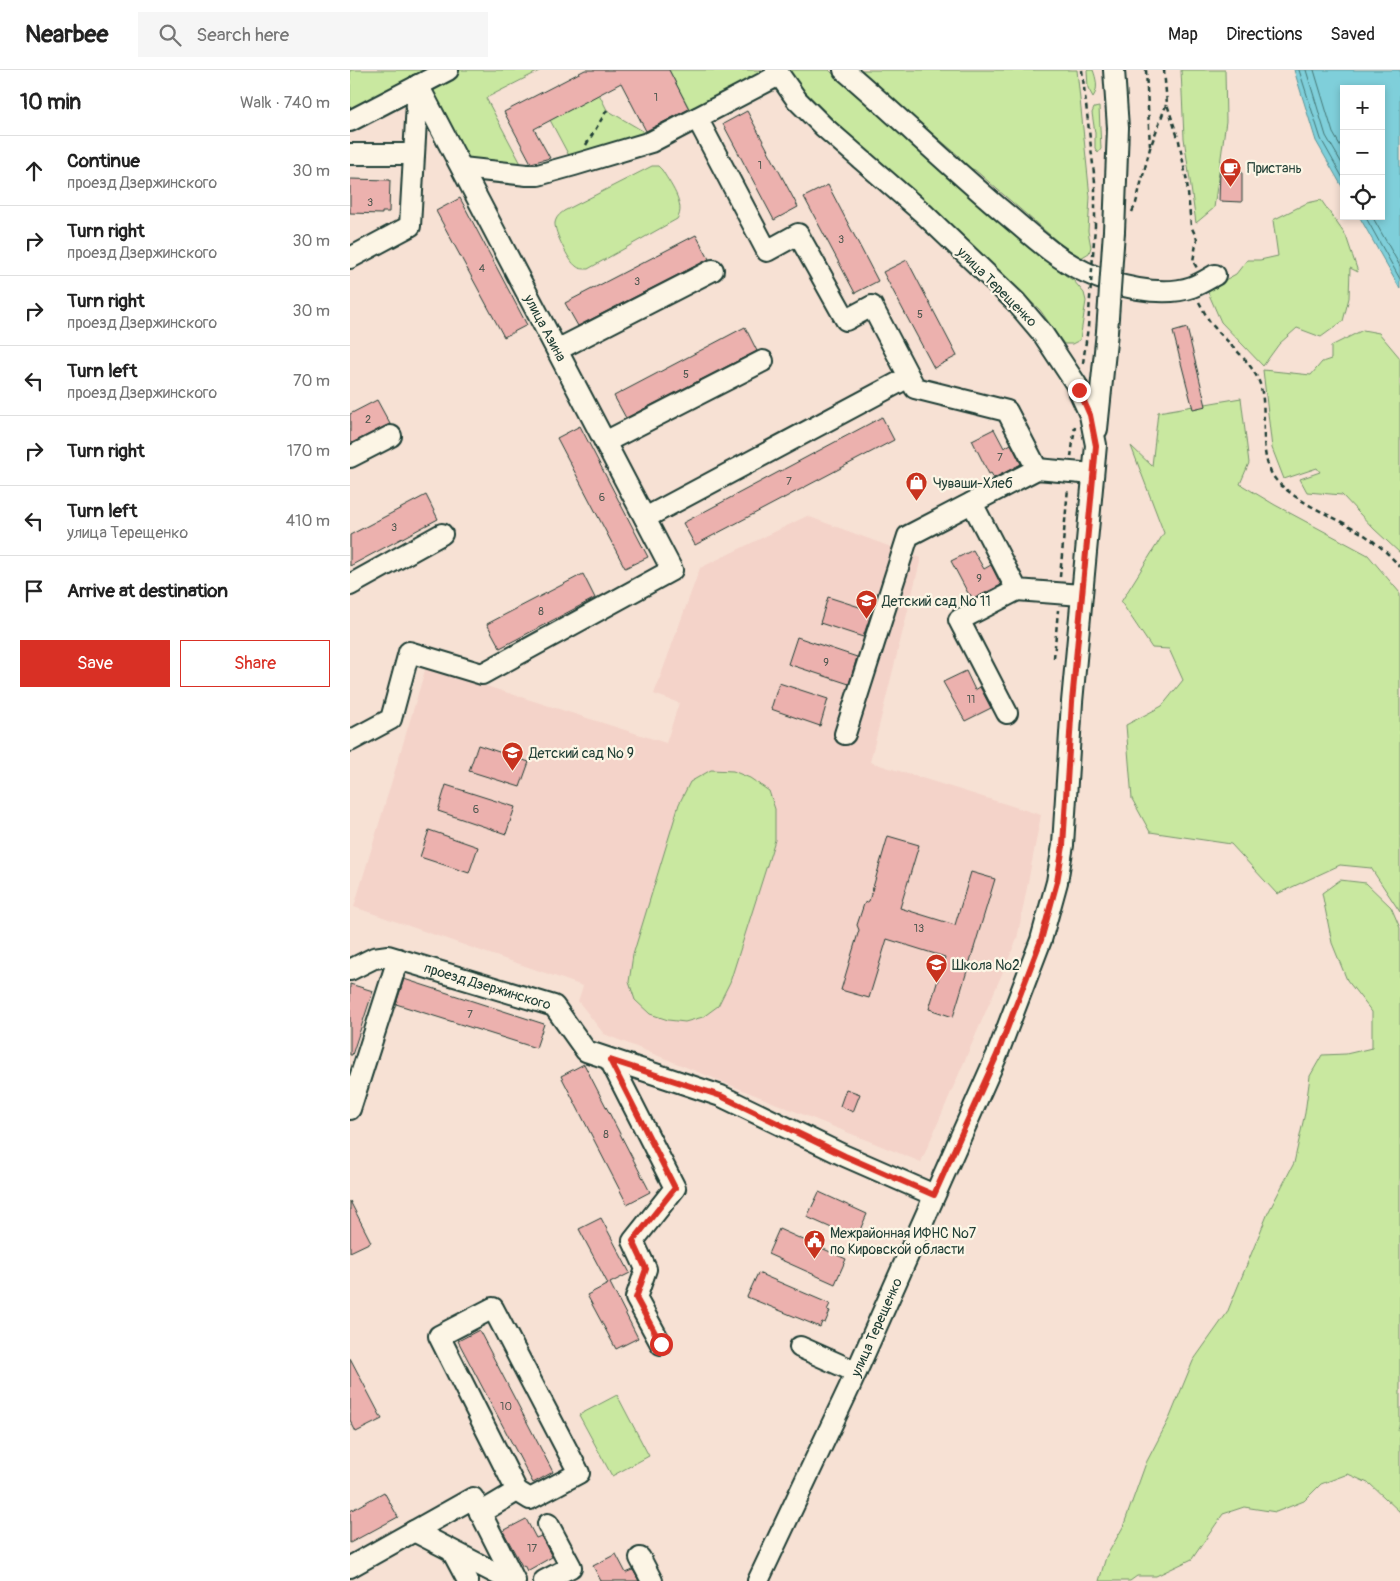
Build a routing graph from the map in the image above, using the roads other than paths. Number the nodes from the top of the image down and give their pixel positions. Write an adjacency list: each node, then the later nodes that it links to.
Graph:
1 (448, 70): 5 (street)
2 (844, 70): 13 (street)
3 (1114, 70): 19 (street, bridge)
4 (778, 72): 6 (street); 19 (street, улица Терещенко)
5 (418, 85): 7 (street); 9 (street); 10 (street, улица Азина)
6 (697, 118): 10 (street); 16 (street)
7 (350, 121)
8 (350, 154): 9 (street)
9 (414, 154): 11 (street)
10 (462, 168): 14 (street, улица Азина)
11 (350, 258)
12 (714, 270): 14 (street)
13 (1204, 281)
14 (557, 350): 18 (street, улица Азина)
15 (763, 361): 18 (street)
16 (909, 377): 21 (street); 24 (street)
17 (391, 436): 20 (street)
18 (605, 442): 24 (street, улица Азина)
19 (1096, 446): 22 (street, улица Терещенко)
20 (350, 457)
21 (1037, 469): 22 (street); 23 (street)
22 (1093, 474): 28 (street, улица Терещенко)
23 (972, 503): 27 (street); 30 (street)
24 (644, 518): 31 (street, улица Азина)
25 (442, 534): 26 (street)
26 (350, 585)
27 (1017, 590): 28 (street); 29 (street)
28 (1081, 595): 36 (street, улица Терещенко)
29 (1007, 713)
30 (845, 734)
31 (350, 741)
32 (398, 959): 33 (street, проезд Дзержинского); 34 (street, проезд Дзержинского); 35 (street)
33 (350, 970)
34 (610, 1060): 36 (street, проезд Дзержинского); 37 (street)
35 (350, 1109)
36 (934, 1195): 39 (street, улица Терещенко)
37 (661, 1344)
38 (800, 1346): 39 (street)
39 (856, 1372): 51 (street, улица Терещенко)
40 (517, 1491): 40 (street); 41 (street)
41 (480, 1513): 43 (street); 48 (street)
42 (548, 1524): 49 (street)
43 (414, 1531): 44 (street); 46 (street)
44 (452, 1551): 47 (street); 48 (street)
45 (640, 1558): 50 (street)
46 (350, 1567)
47 (468, 1581)
48 (513, 1581)
49 (544, 1581)
50 (652, 1581)
51 (758, 1581)

